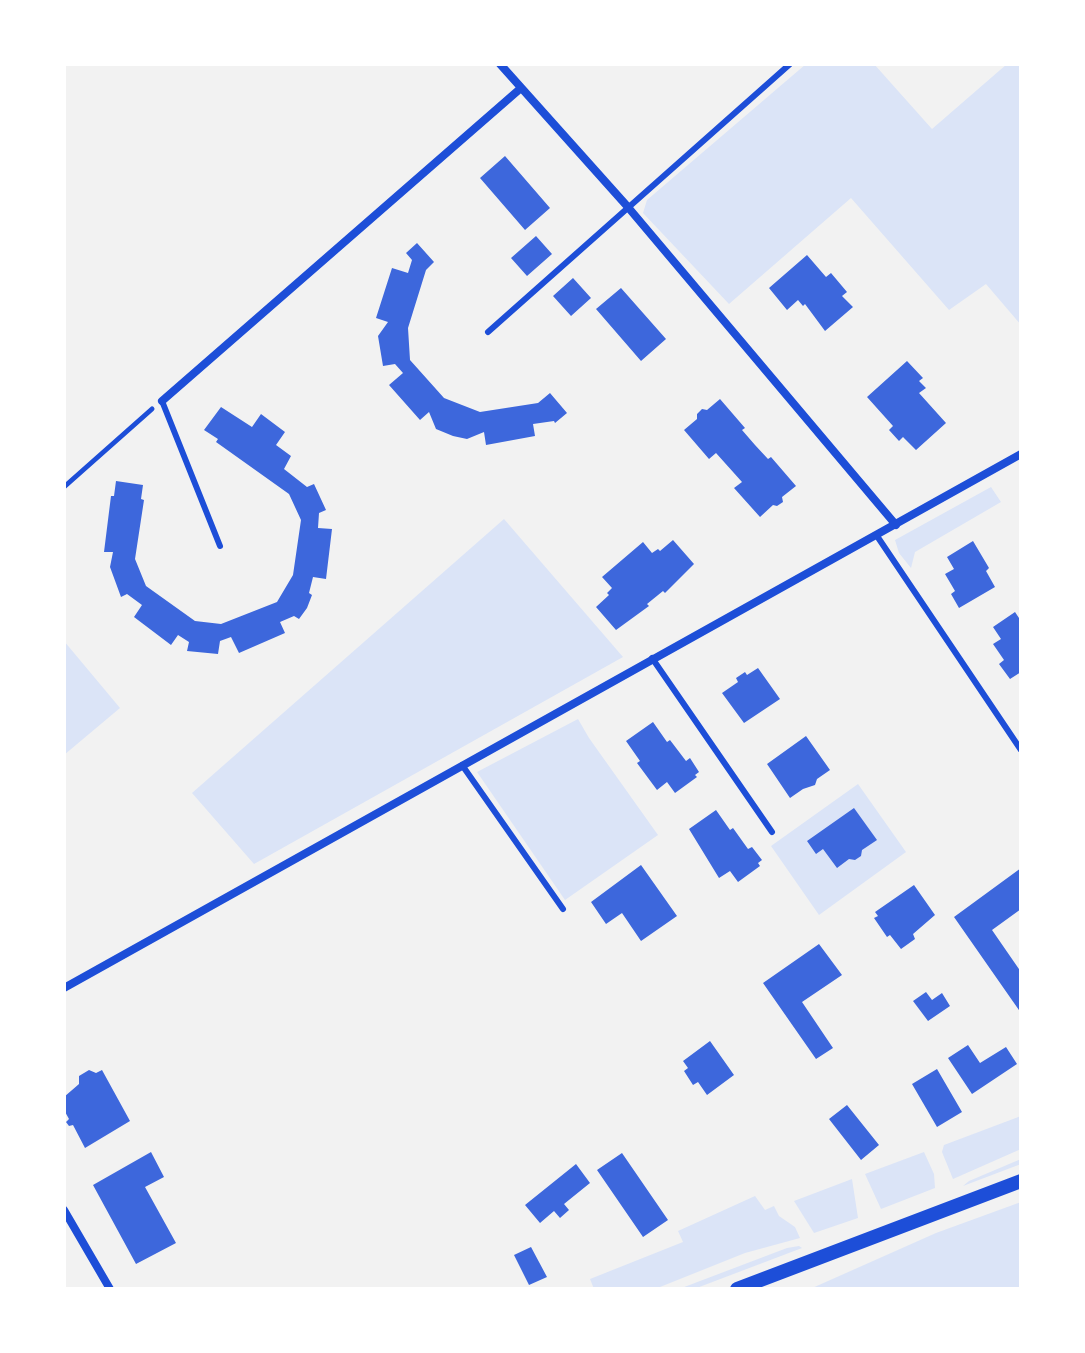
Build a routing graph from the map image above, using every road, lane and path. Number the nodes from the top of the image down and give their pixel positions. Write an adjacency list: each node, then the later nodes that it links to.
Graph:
1 (500, 64): 3 (street)
2 (790, 64): 4 (lane)
3 (521, 88): 4 (street); 6 (street)
4 (627, 206): 5 (lane); 9 (street)
5 (488, 332)
6 (162, 401): 8 (path); 11 (lane)
7 (1021, 454): 9 (street)
8 (64, 487)
9 (896, 525): 10 (street)
10 (877, 536): 12 (street); 13 (lane)
11 (220, 546)
12 (652, 658): 14 (street); 15 (lane)
13 (1021, 750)
14 (462, 765): 16 (lane); 17 (street)
15 (772, 832)
16 (563, 909)
17 (64, 988)
18 (1021, 1181): 21 (street)
19 (64, 1210): 20 (street)
20 (110, 1289)
21 (737, 1289)

